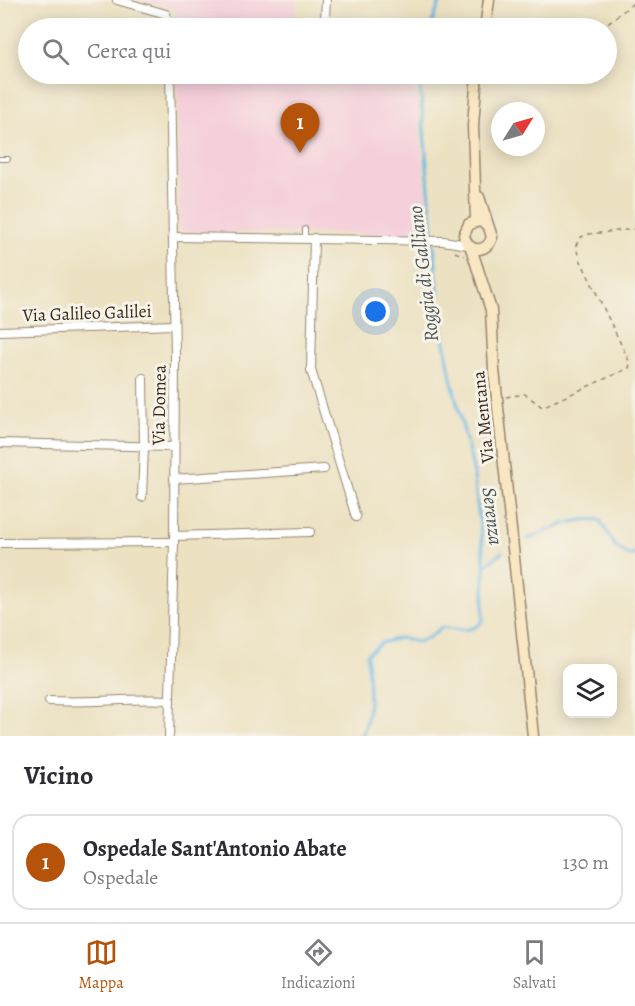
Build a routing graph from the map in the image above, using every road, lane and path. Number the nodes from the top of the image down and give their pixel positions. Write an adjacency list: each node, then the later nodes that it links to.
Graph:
1 (117, 0): 5 (street)
2 (326, 0): 6 (street)
3 (489, 0): 7 (street)
4 (635, 2): 8 (path)
5 (167, 18)
6 (325, 18)
7 (486, 18)
8 (614, 18)
9 (170, 84): 18 (street, Via Domea)
10 (476, 84): 13 (street)
11 (0, 159): 12 (lane)
12 (8, 159)
13 (475, 185): 14 (street); 15 (street)
14 (476, 221): 15 (street); 20 (street)
15 (488, 225): 20 (street)
16 (635, 229): 25 (path)
17 (308, 235): 18 (street); 19 (street); 32 (street)
18 (173, 237): 22 (street, Via Domea)
19 (445, 242): 20 (street); 21 (path)
20 (471, 244): 25 (street, Via Mentana)
21 (467, 262)
22 (174, 325): 23 (street, Via Galileo Galilei); 28 (street, Via Domea)
23 (0, 331)
24 (143, 378): 27 (street)
25 (497, 400): 39 (street, Via Mentana)
26 (0, 443): 27 (street)
27 (144, 447): 28 (street); 31 (street)
28 (174, 447): 30 (street, Via Domea)
29 (324, 469): 30 (street)
30 (174, 479): 34 (street, Via Domea)
31 (142, 497)
32 (356, 517)
33 (310, 532): 34 (street)
34 (174, 539): 35 (street); 36 (street, Via Domea)
35 (0, 543)
36 (170, 700): 37 (street); 38 (street, Via Domea)
37 (49, 701)
38 (170, 736)
39 (533, 736)

